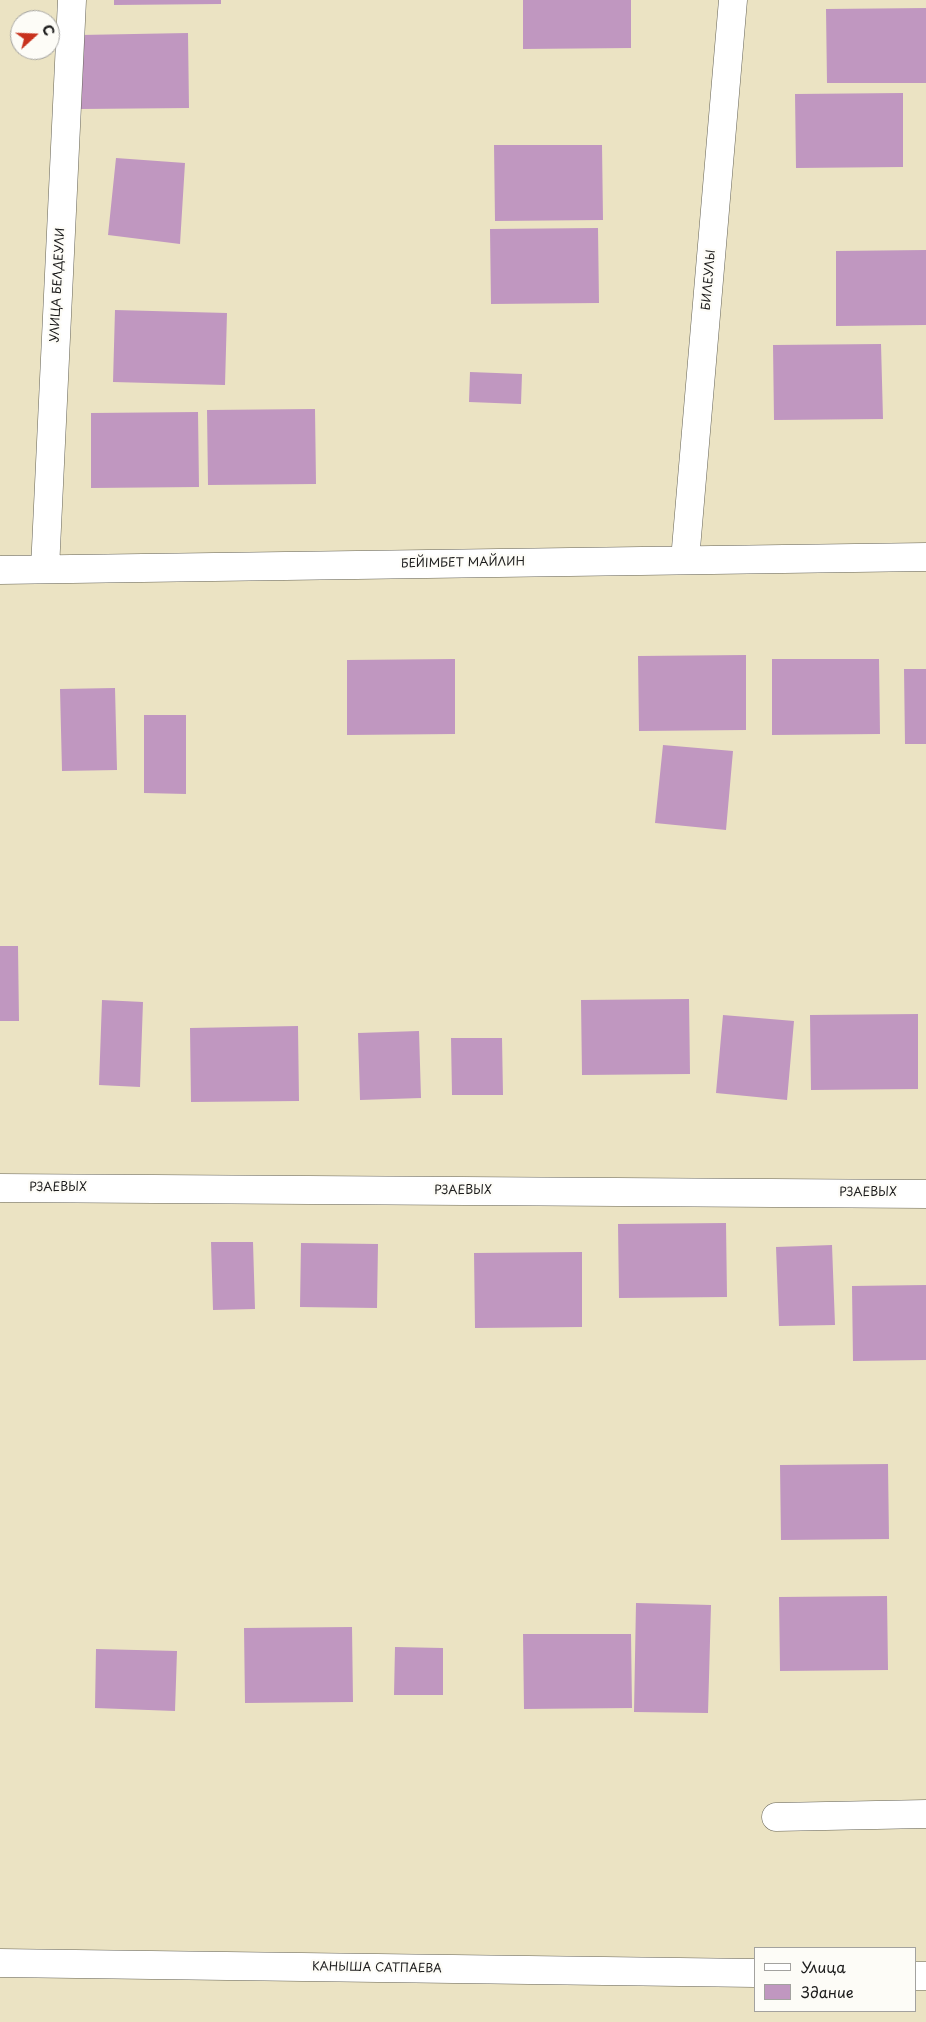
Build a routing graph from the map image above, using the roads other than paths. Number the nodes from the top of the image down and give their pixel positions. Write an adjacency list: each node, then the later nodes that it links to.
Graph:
1 (72, 0): 5 (street, УЛИЦА БЕЛДЕУЛИ)
2 (733, 0): 4 (street, БИЛЕУЛЫ)
3 (926, 557): 4 (street, БЕЙІМБЕТ МАЙЛИН)
4 (685, 560): 5 (street, БЕЙІМБЕТ МАЙЛИН)
5 (45, 569): 6 (street, БЕЙІМБЕТ МАЙЛИН)
6 (0, 570)
7 (0, 1188): 8 (street, РЗАЕВЫХ)
8 (926, 1194)
9 (926, 1814): 10 (street)
10 (776, 1817)
11 (0, 1963): 12 (street, КАНЫША САТПАЕВА)
12 (754, 1974)

